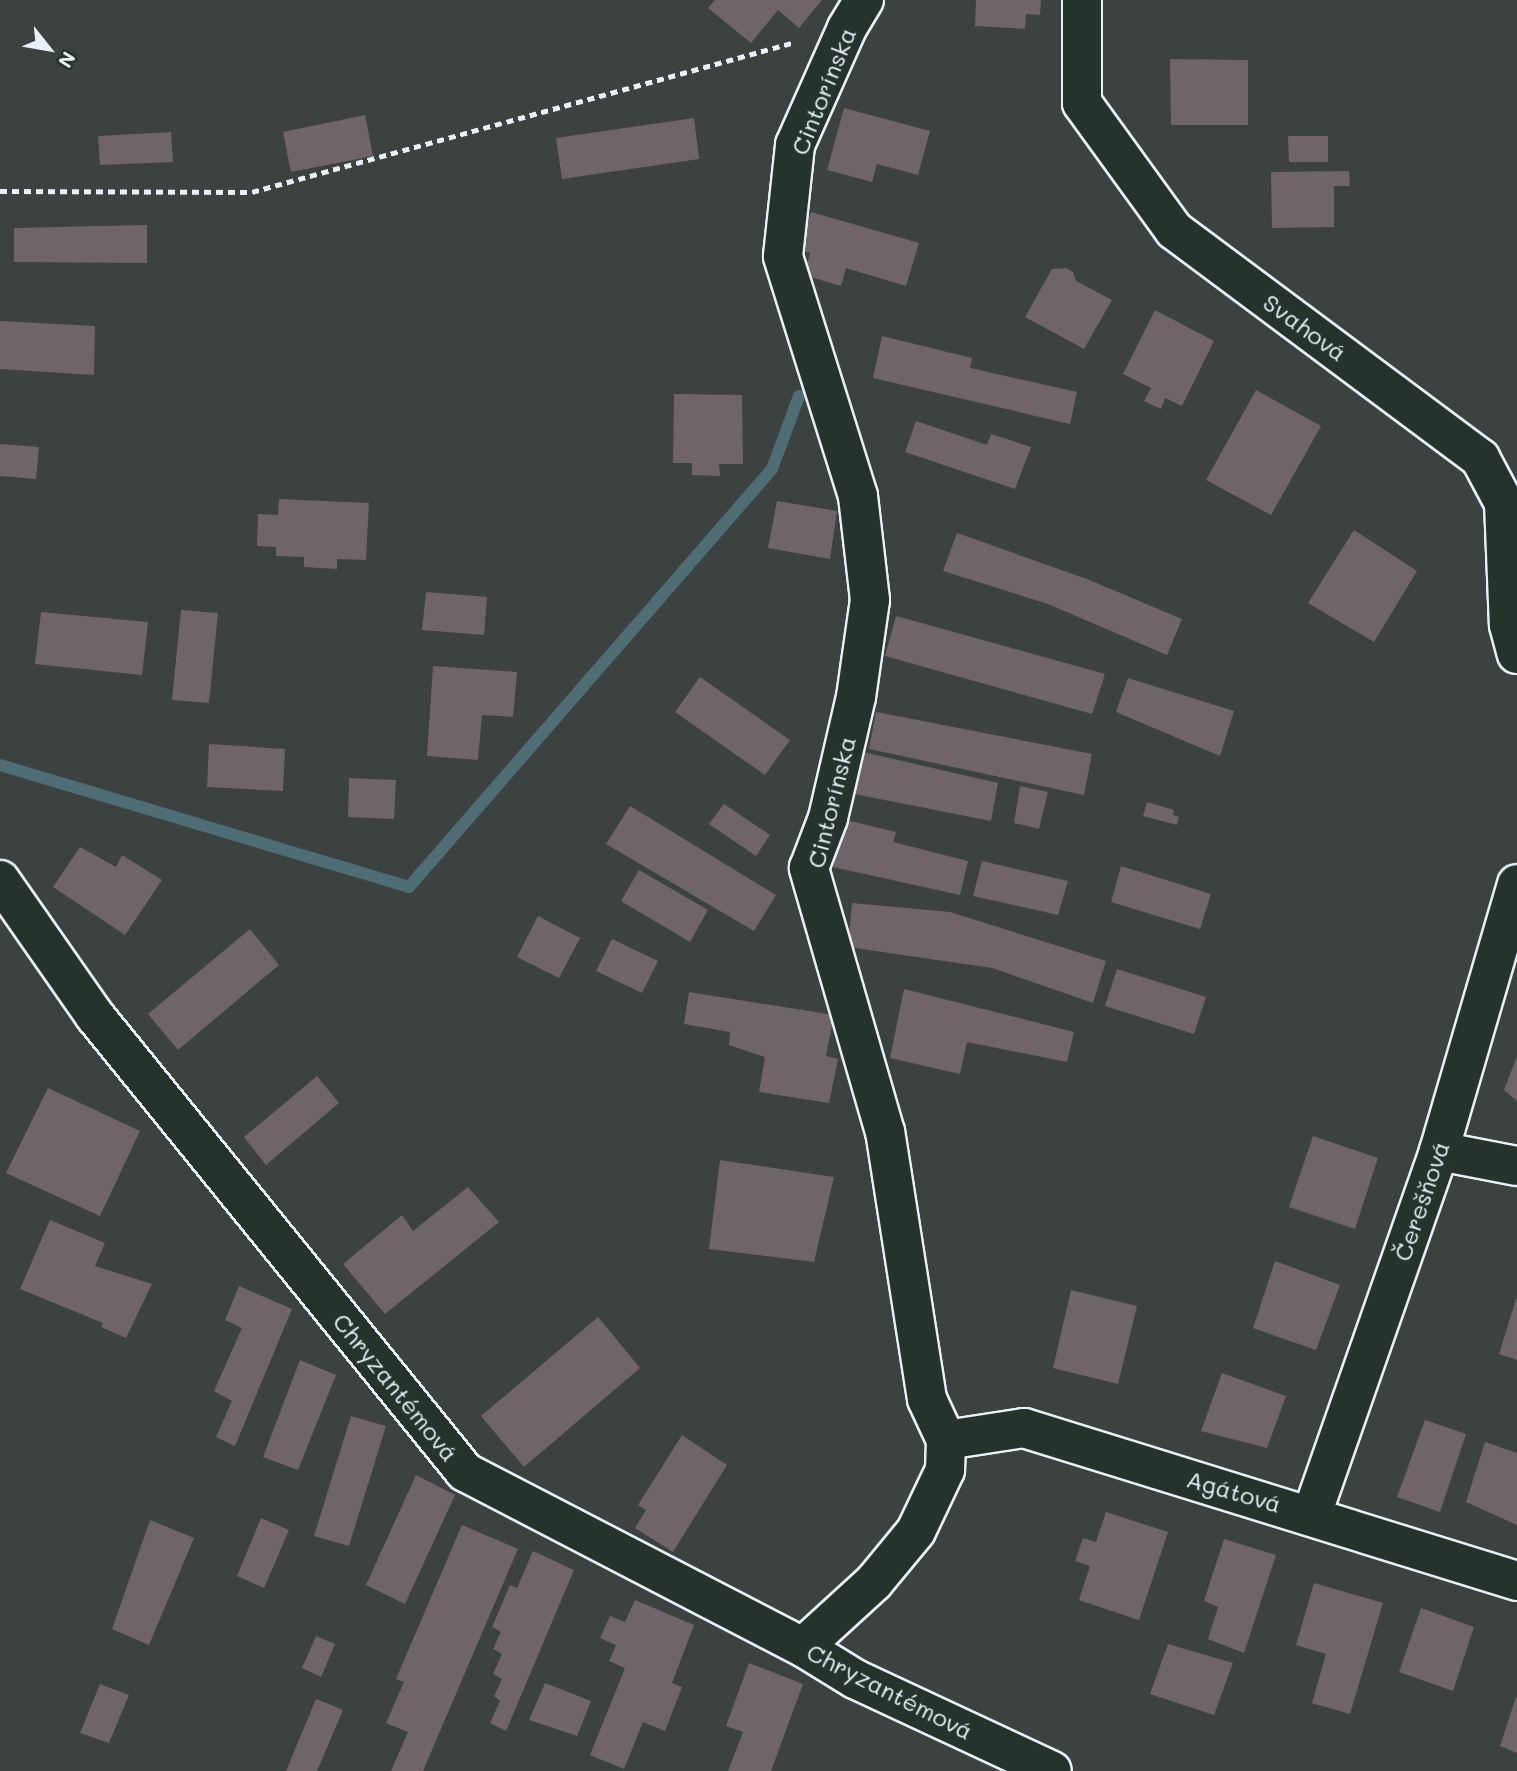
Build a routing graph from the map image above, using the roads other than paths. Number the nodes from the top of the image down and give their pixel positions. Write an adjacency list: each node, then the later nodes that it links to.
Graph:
1 (1082, 0): 3 (street, Svahová)
2 (855, 14): 8 (street, Cintorínska)
3 (1517, 654)
4 (0, 880): 11 (street, Chryzantémová)
5 (1517, 884): 6 (street, Čerešňová)
6 (1439, 1151): 7 (street); 9 (street, Čerešňová)
7 (1517, 1166)
8 (946, 1440): 9 (street, Agátová); 11 (street)
9 (1312, 1514): 10 (street, Agátová)
10 (1517, 1581)
11 (803, 1647): 12 (street, Chryzantémová)
12 (1052, 1771)

